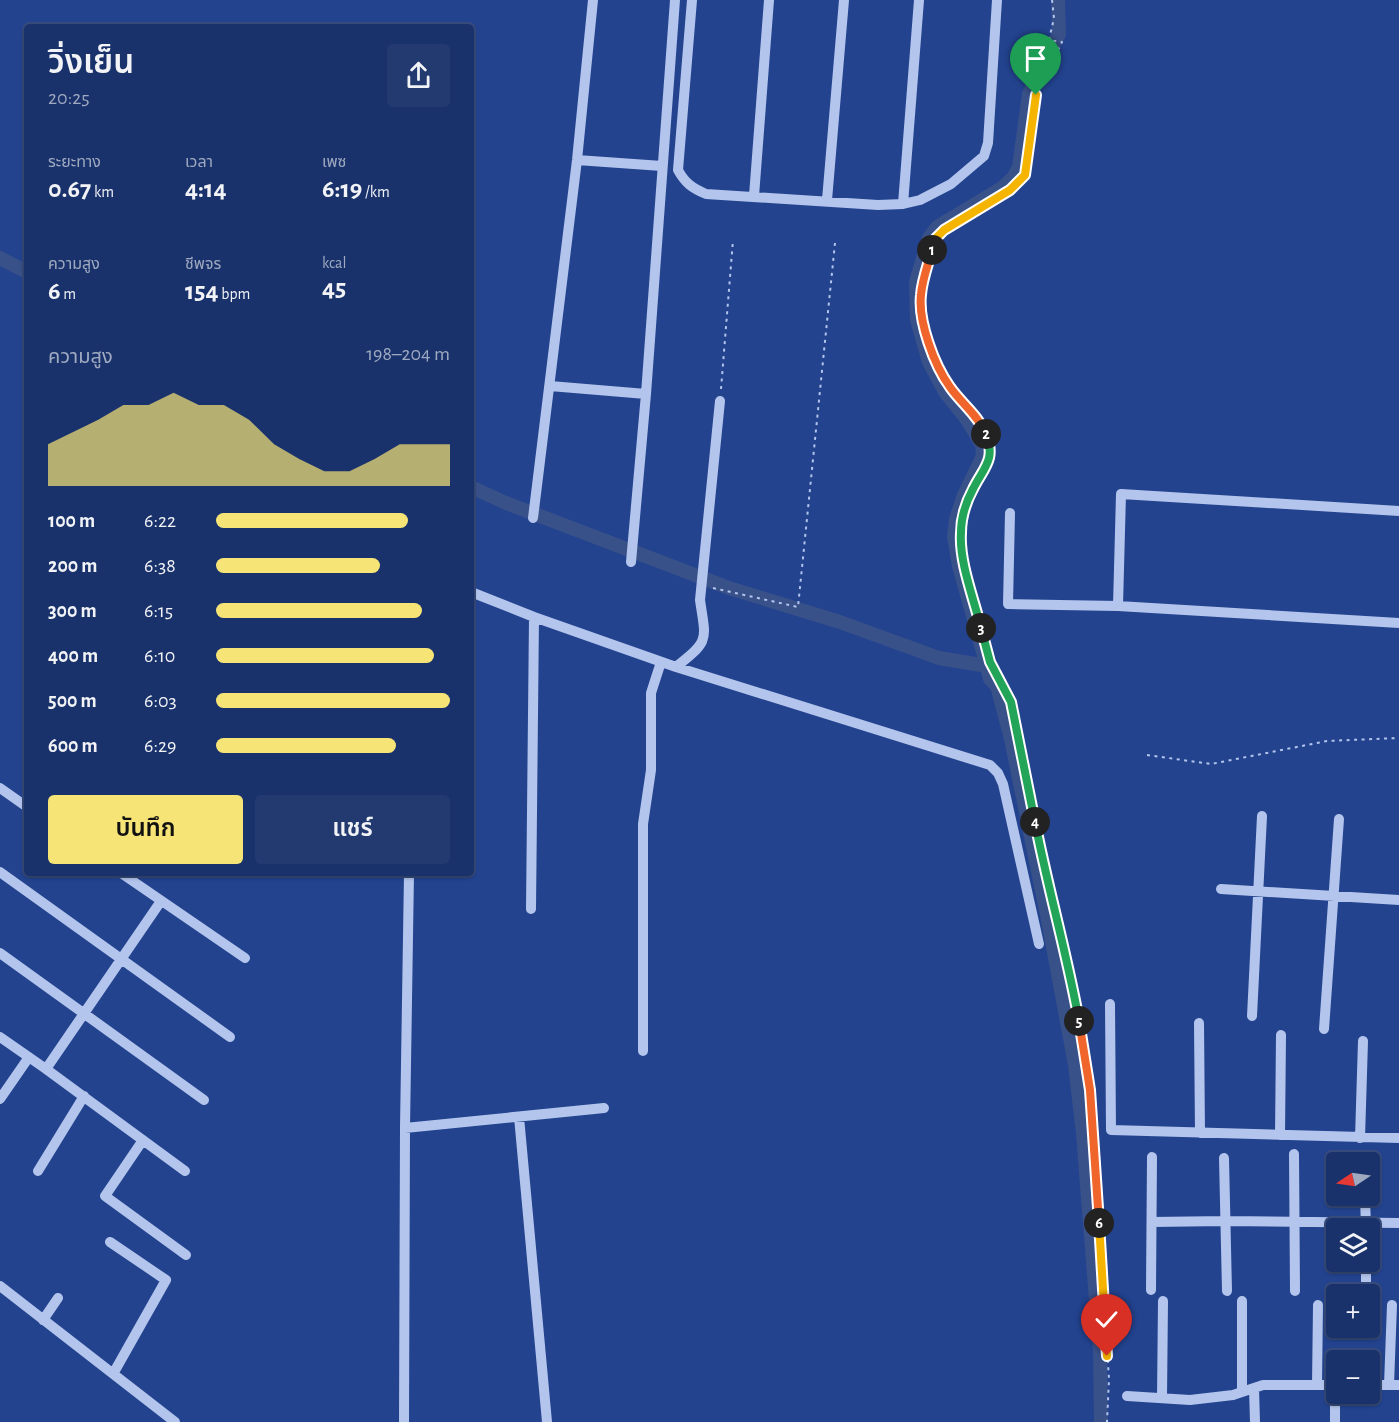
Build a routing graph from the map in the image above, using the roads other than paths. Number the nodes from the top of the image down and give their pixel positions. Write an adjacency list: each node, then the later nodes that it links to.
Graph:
1 (593, 0): 8 (street)
2 (675, 0): 9 (street)
3 (692, 0): 10 (street)
4 (769, 0): 10 (street)
5 (844, 0): 11 (street)
6 (919, 0): 12 (street)
7 (997, 0): 12 (street)
8 (577, 160): 9 (street); 13 (street)
9 (662, 166): 14 (street)
10 (753, 196): 11 (street)
11 (827, 201): 12 (street)
12 (903, 204)
13 (550, 386): 14 (street); 18 (street)
14 (646, 394): 19 (street)
15 (720, 401): 25 (street)
16 (1399, 510): 21 (street)
17 (1010, 513): 21 (street)
18 (533, 518)
19 (632, 562)
20 (474, 593): 22 (street)
21 (1118, 606): 23 (street)
22 (534, 617): 24 (street); 38 (street)
23 (1399, 623)
24 (661, 662): 25 (street); 52 (street)
25 (676, 667): 39 (street)
26 (0, 788): 27 (street)
27 (24, 805)
28 (1262, 816): 34 (street)
29 (1339, 819): 35 (street)
30 (0, 873): 42 (street)
31 (125, 876): 37 (street)
32 (409, 876): 60 (street)
33 (1221, 889): 34 (street)
34 (1258, 891): 35 (street); 45 (street)
35 (1334, 896): 36 (street); 47 (street)
36 (1399, 900)
37 (161, 901): 41 (street); 42 (street)
38 (531, 909)
39 (1039, 944)
40 (0, 953): 44 (street)
41 (245, 958)
42 (120, 960): 44 (street); 50 (street)
43 (1110, 1004): 61 (street)
44 (84, 1012): 54 (street); 57 (street)
45 (1252, 1016)
46 (1199, 1023): 61 (street)
47 (1324, 1029)
48 (1281, 1035): 62 (street)
49 (0, 1037): 53 (street)
50 (230, 1037)
51 (1363, 1041): 63 (street)
52 (644, 1051)
53 (29, 1057): 54 (street); 56 (street)
54 (46, 1069): 55 (street)
55 (84, 1096): 65 (street); 69 (street)
56 (0, 1099)
57 (204, 1100)
58 (604, 1108): 59 (street)
59 (519, 1117): 60 (street); 100 (street)
60 (405, 1128): 99 (street)
61 (1200, 1133): 62 (street)
62 (1280, 1135): 63 (street)
63 (1360, 1138): 64 (street)
64 (1399, 1138)
65 (142, 1140): 70 (street); 78 (street)
66 (1294, 1154): 72 (street)
67 (1152, 1157): 73 (street)
68 (1224, 1158): 71 (street)
69 (38, 1171)
70 (184, 1171)
71 (1226, 1221): 72 (street); 73 (street); 81 (street)
72 (1294, 1221): 75 (street); 82 (street)
73 (1152, 1222): 80 (street)
74 (1399, 1222): 76 (street)
75 (1326, 1223)
76 (1380, 1224)
77 (110, 1242): 89 (street)
78 (186, 1254)
79 (0, 1286): 88 (street)
80 (1151, 1290)
81 (1227, 1291)
82 (1295, 1291)
83 (58, 1298): 88 (street)
84 (1163, 1301): 96 (street)
85 (1242, 1301): 94 (street)
86 (1318, 1305): 90 (street)
87 (1392, 1305): 92 (street)
88 (44, 1320): 89 (street)
89 (113, 1374): 98 (street)
90 (1317, 1385): 91 (street); 93 (street)
91 (1326, 1385)
92 (1394, 1385)
93 (1254, 1388): 94 (street); 101 (street)
94 (1242, 1392): 96 (street)
95 (1127, 1396): 96 (street)
96 (1162, 1398)
97 (1335, 1404): 102 (street)
98 (175, 1422)
99 (404, 1422)
100 (547, 1422)
101 (1255, 1422)
102 (1335, 1422)

